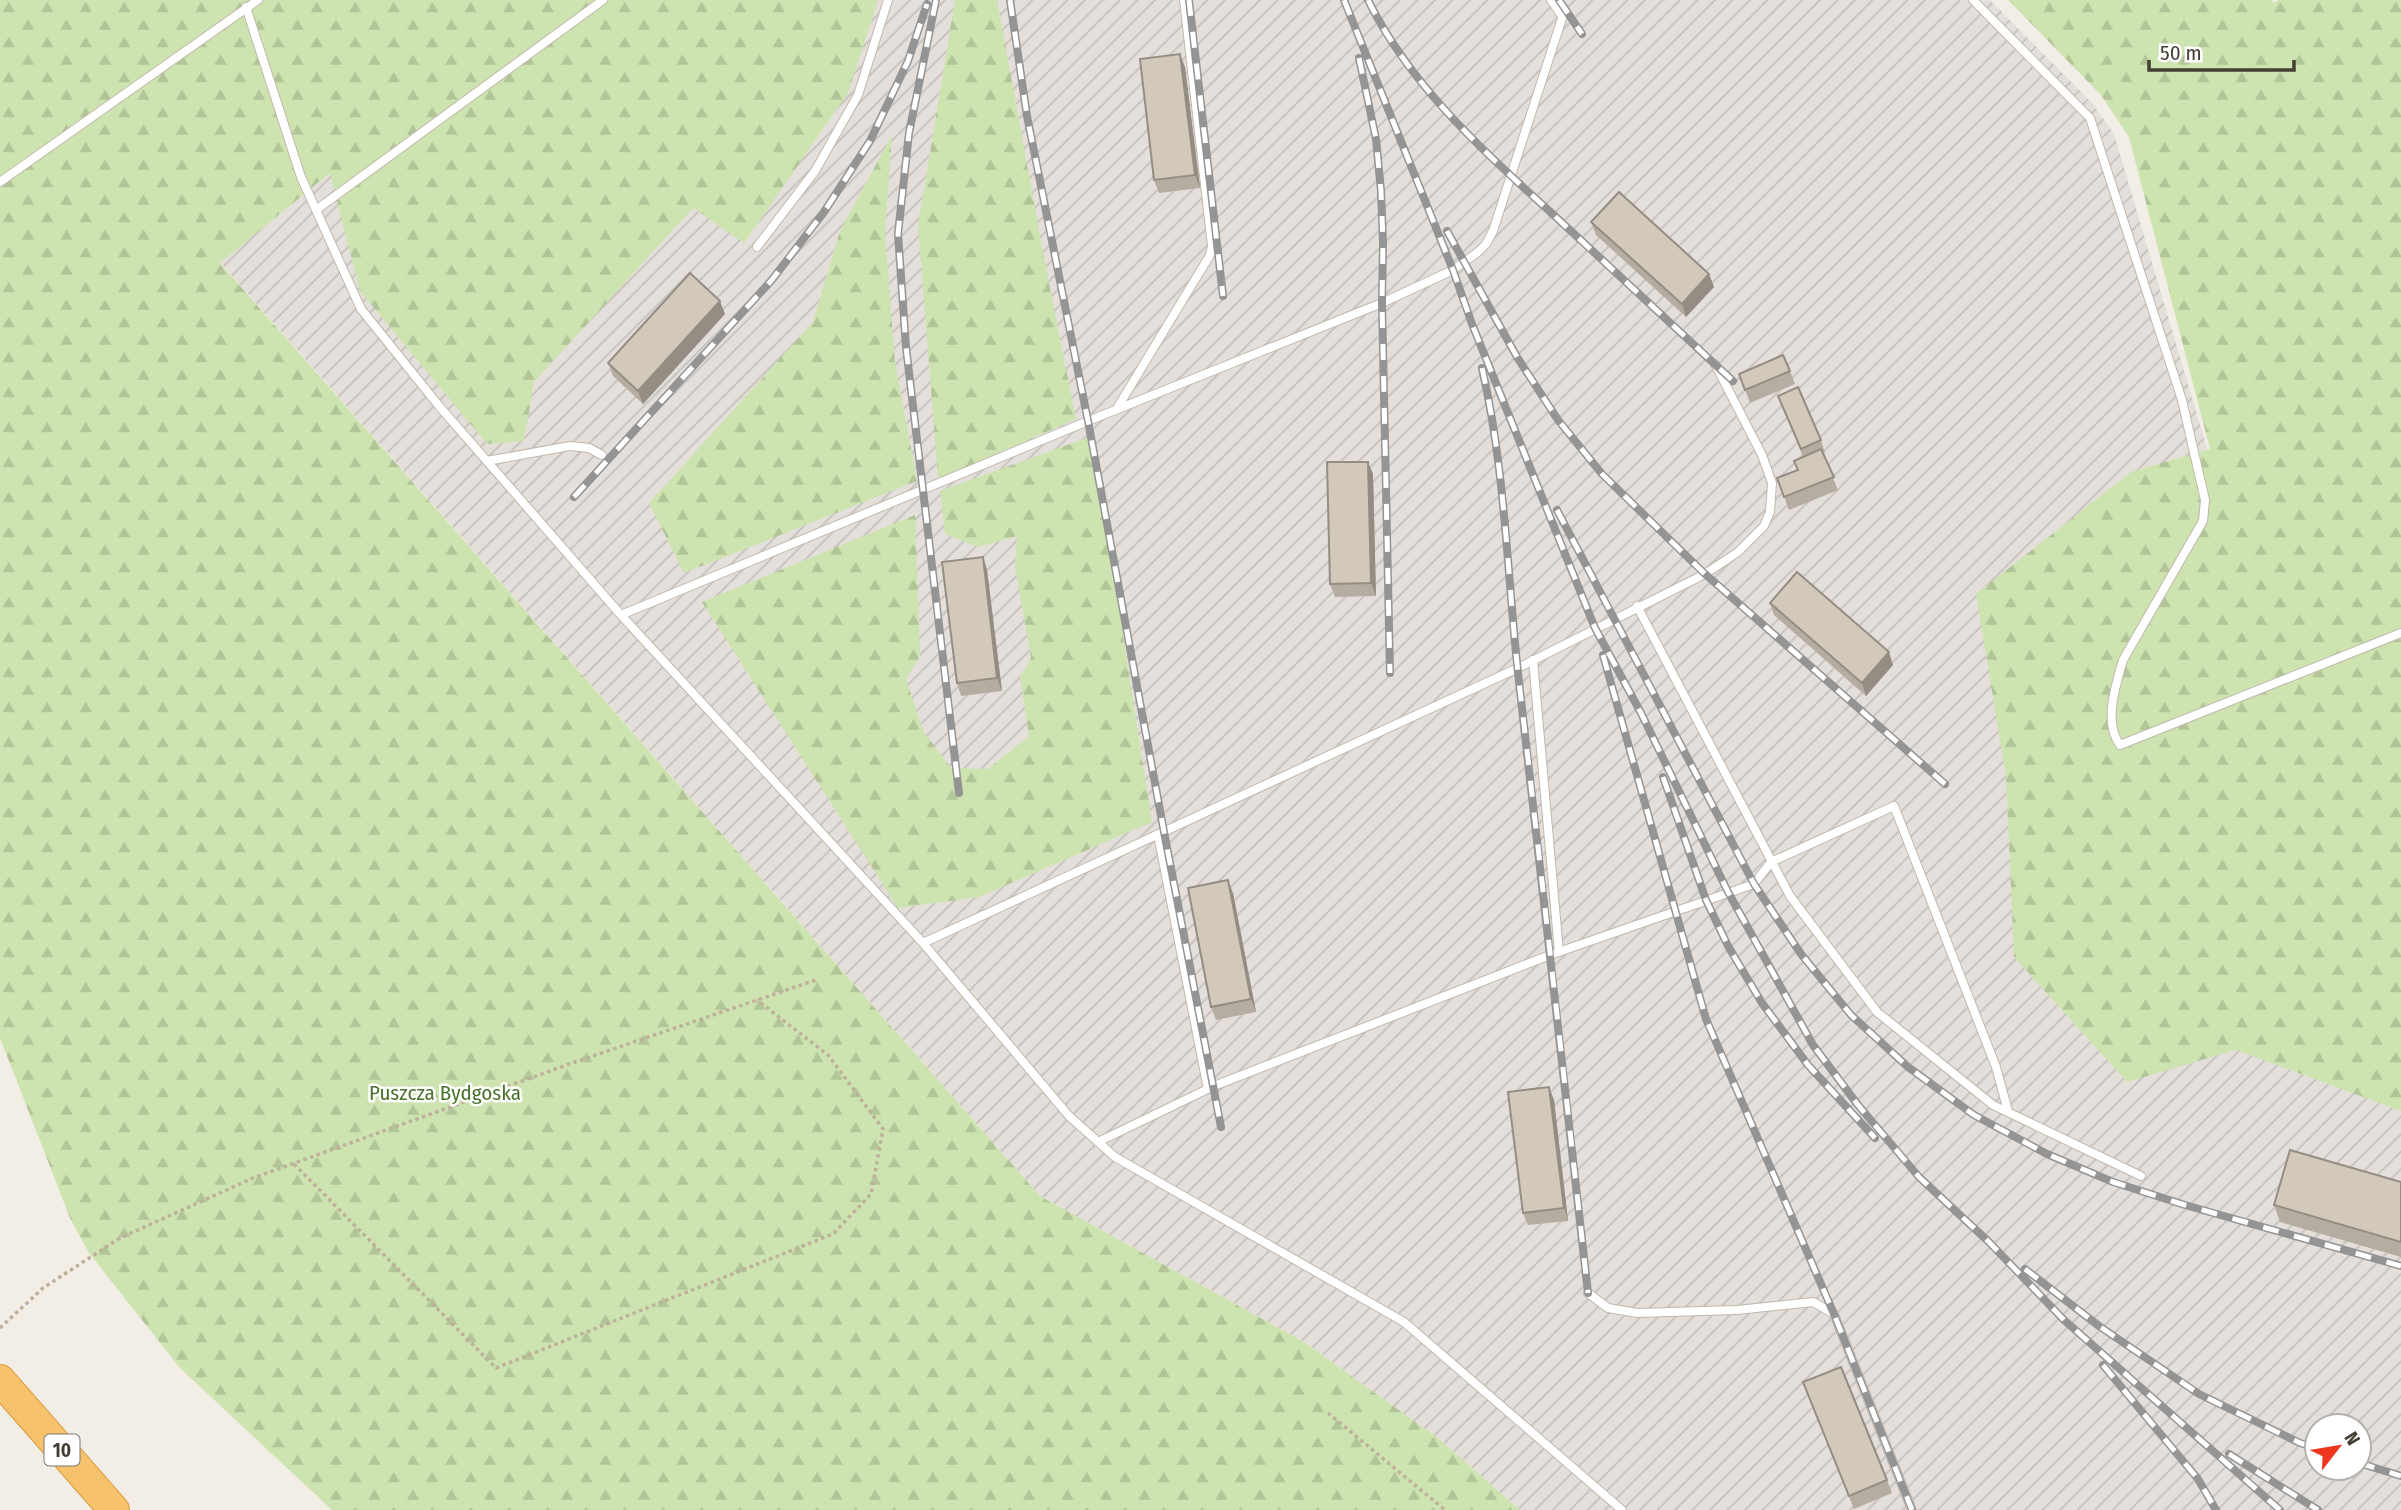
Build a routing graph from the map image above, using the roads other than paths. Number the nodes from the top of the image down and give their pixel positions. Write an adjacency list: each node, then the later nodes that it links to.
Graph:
1 (258, 0): 7 (lane)
2 (603, 0): 9 (lane)
3 (888, 0): 10 (lane)
4 (1184, 0): 12 (lane)
5 (1551, 0): 12 (lane)
6 (1973, 0): 17 (lane)
7 (246, 7): 8 (lane); 9 (lane)
8 (0, 182)
9 (316, 210): 14 (lane)
10 (757, 247)
11 (1715, 364): 15 (lane)
12 (1116, 410): 16 (lane)
13 (601, 455): 14 (lane)
14 (487, 461): 16 (lane)
15 (1637, 606): 18 (lane); 20 (lane)
16 (621, 615): 21 (lane)
17 (2401, 633)
18 (1533, 660): 19 (lane); 22 (lane)
19 (1158, 835): 21 (lane); 23 (lane)
20 (1771, 862): 22 (lane); 24 (lane); 24 (lane)
21 (923, 943): 25 (lane)
22 (1559, 952): 23 (lane)
23 (1208, 1089): 25 (lane)
24 (2008, 1111): 26 (lane)
25 (1098, 1142): 30 (lane)
26 (2141, 1176)
27 (1588, 1293): 31 (lane)
28 (0, 1380): 29 (highway, 10)
29 (114, 1510)
30 (1622, 1510)
31 (1912, 1510)

